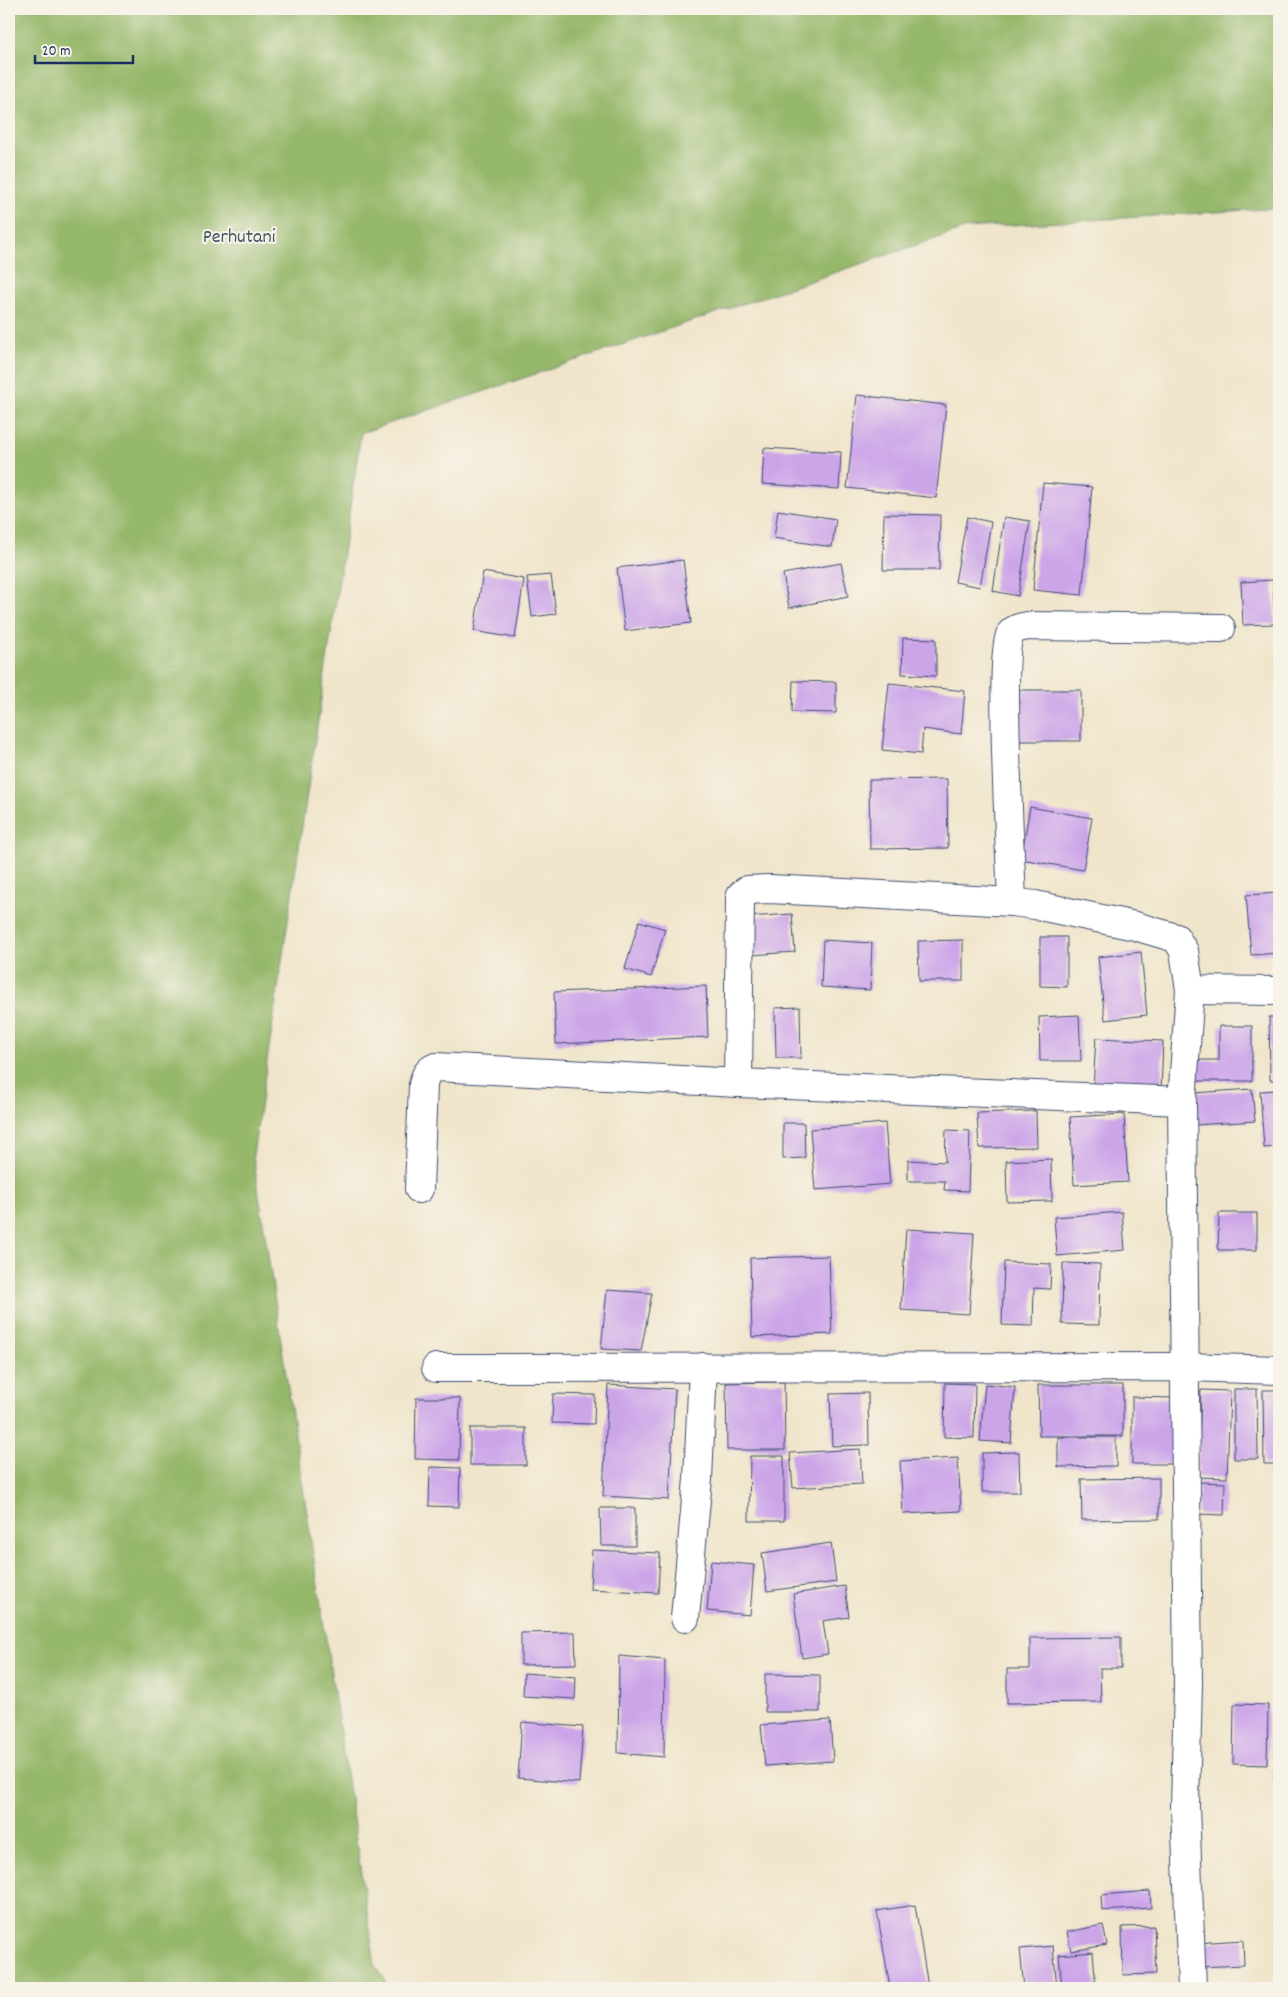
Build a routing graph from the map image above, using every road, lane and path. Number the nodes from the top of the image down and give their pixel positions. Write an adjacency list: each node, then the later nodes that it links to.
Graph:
1 (1221, 628): 2 (street)
2 (1012, 902): 3 (street); 5 (street)
3 (1190, 990): 4 (street); 6 (street)
4 (1279, 991)
5 (738, 1083): 6 (street); 7 (street)
6 (1182, 1101): 9 (street)
7 (418, 1189)
8 (703, 1367): 9 (street); 10 (street); 12 (street)
9 (1186, 1367): 11 (street); 13 (street)
10 (436, 1368)
11 (1279, 1370)
12 (685, 1618)
13 (1192, 1988)

